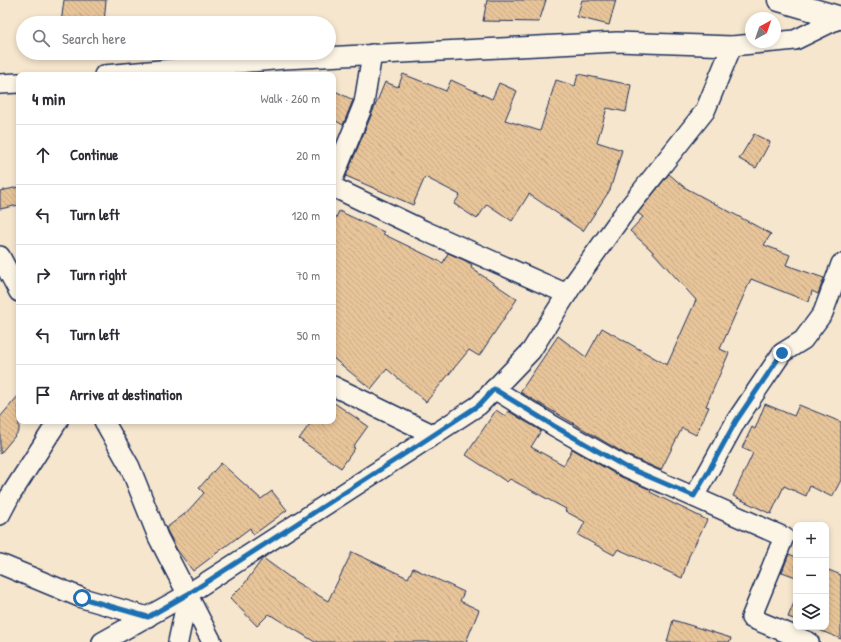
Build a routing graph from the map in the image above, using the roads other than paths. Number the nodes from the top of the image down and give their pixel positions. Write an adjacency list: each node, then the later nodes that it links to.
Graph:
1 (779, 0): 2 (street)
2 (840, 18): 3 (street)
3 (781, 41)
4 (745, 45): 5 (street)
5 (732, 46): 6 (street); 17 (street)
6 (372, 54): 7 (street); 12 (street)
7 (336, 56)
8 (273, 60): 9 (street)
9 (138, 72)
10 (16, 83): 11 (street)
11 (0, 84)
12 (336, 172)
13 (336, 188): 17 (street)
14 (0, 256): 16 (street)
15 (841, 264): 23 (street)
16 (16, 286)
17 (567, 294): 19 (street)
18 (336, 387): 22 (street)
19 (494, 389): 22 (street); 23 (street)
20 (56, 424): 24 (street)
21 (106, 424): 26 (street)
22 (434, 435): 26 (street)
23 (694, 496): 31 (street)
24 (0, 515)
25 (0, 564): 27 (street)
26 (188, 594): 27 (street); 29 (street); 30 (street)
27 (148, 617): 28 (street)
28 (102, 642)
29 (178, 642)
30 (212, 642)
31 (809, 642)

